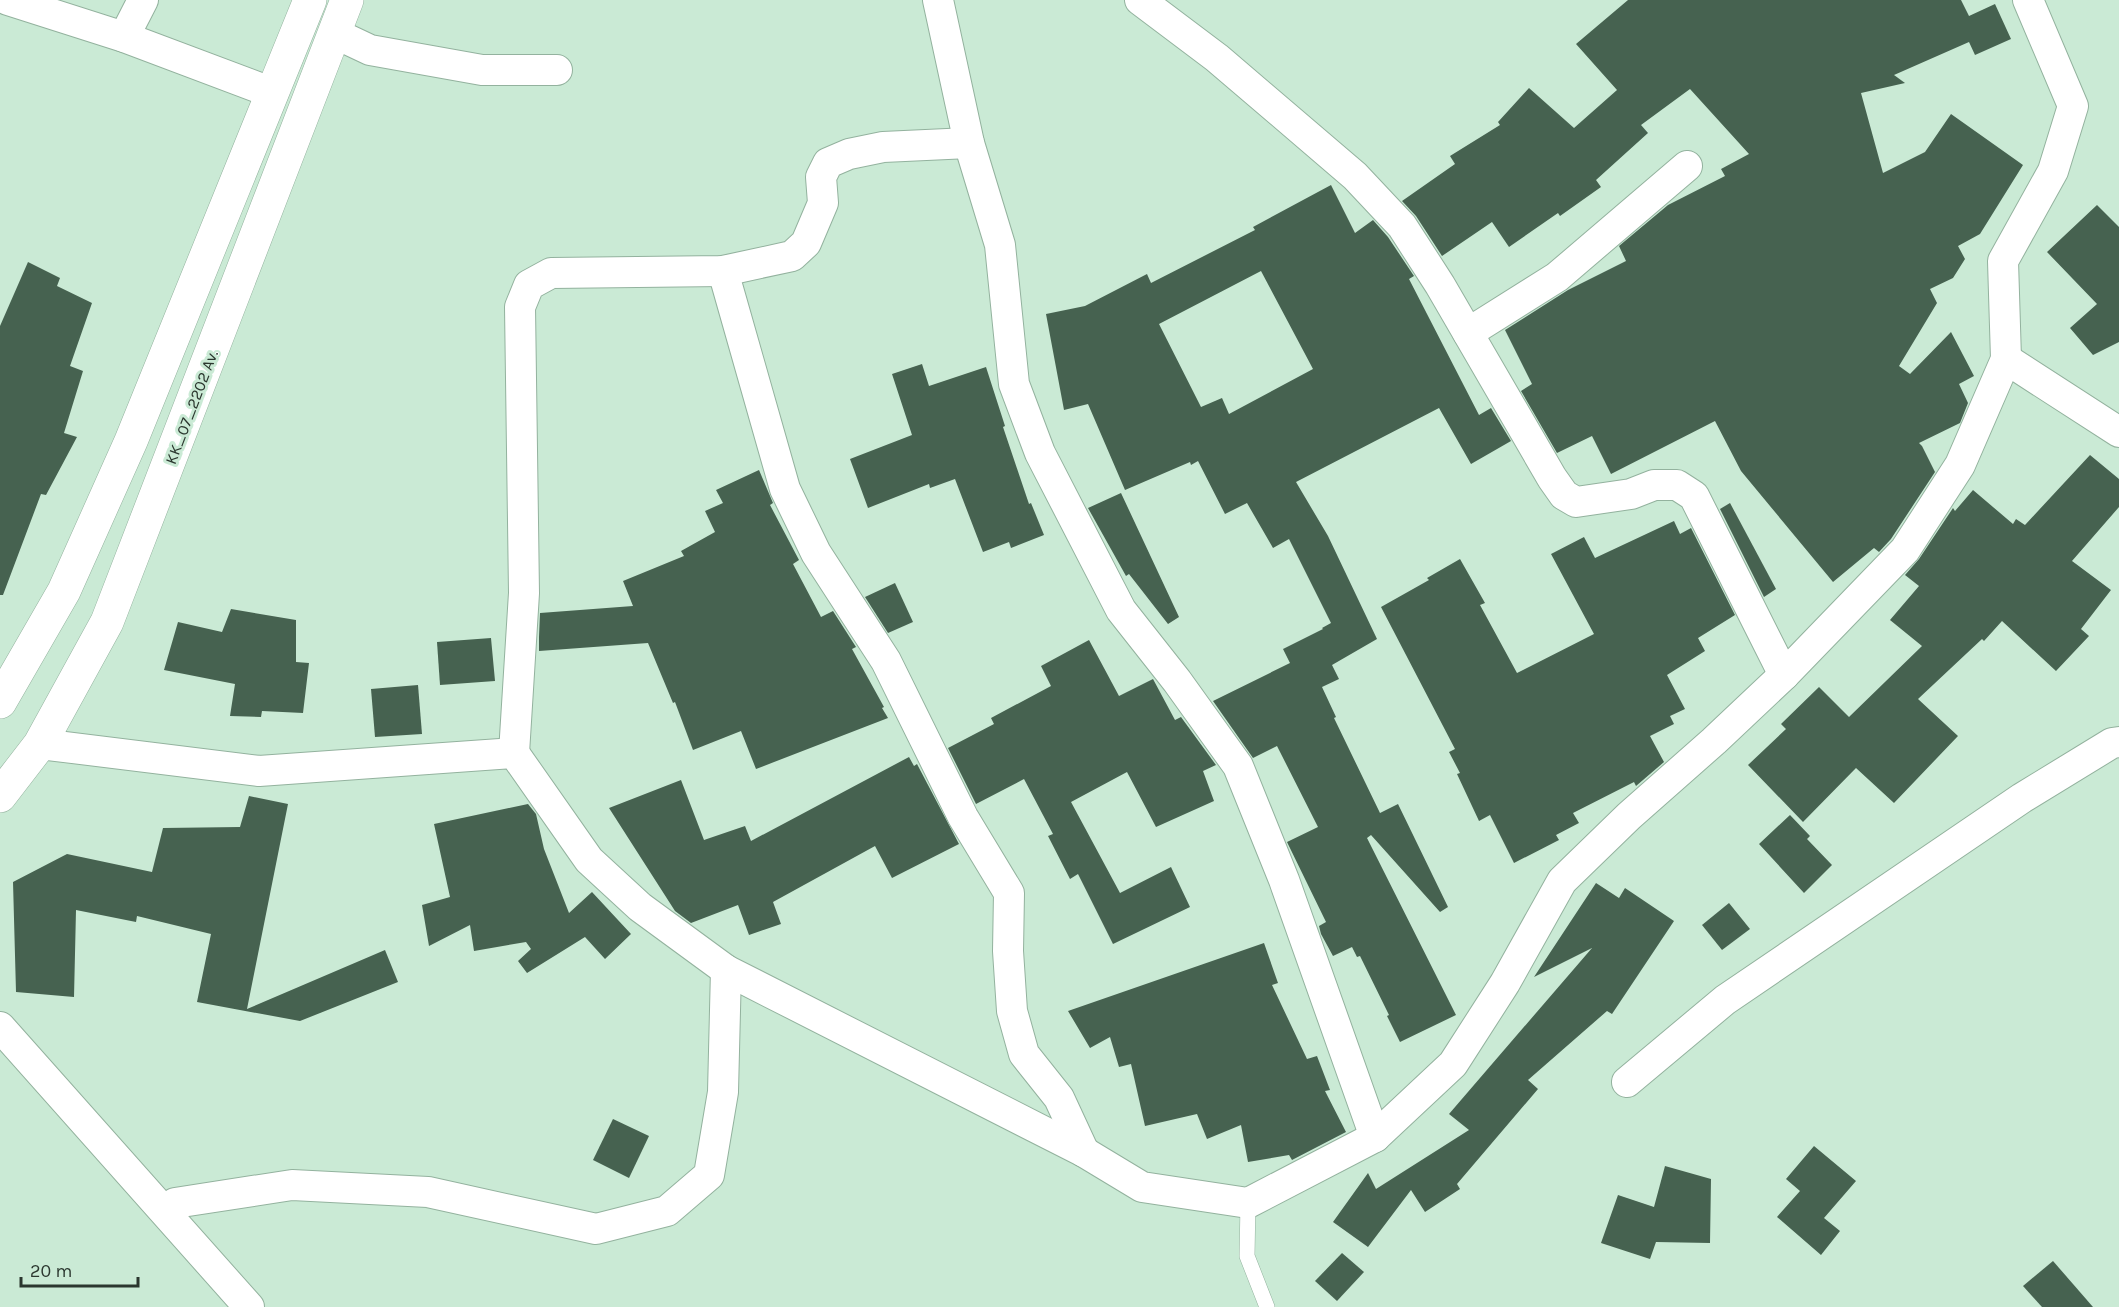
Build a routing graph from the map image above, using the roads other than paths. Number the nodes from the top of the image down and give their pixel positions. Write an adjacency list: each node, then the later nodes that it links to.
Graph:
1 (8, 0): 9 (street)
2 (143, 0): 9 (street)
3 (310, 0): 11 (main road)
4 (347, 0): 8 (main road, KK_07_2202 Av.)
5 (938, 0): 12 (street)
6 (1140, 0): 15 (street)
7 (2028, 0): 16 (street)
8 (334, 33): 10 (street); 21 (main road, KK_07_2202 Av.)
9 (124, 37): 11 (street)
10 (557, 70)
11 (273, 93): 19 (main road)
12 (969, 143): 14 (street); 27 (street)
13 (1687, 166): 15 (street)
14 (723, 271): 22 (street); 28 (street)
15 (1468, 333): 18 (street)
16 (2006, 359): 17 (street); 18 (street)
17 (2119, 432)
18 (1784, 675): 27 (street)
19 (0, 702)
20 (2119, 742): 26 (street)
21 (40, 744): 22 (street); 23 (main road, KK_07_2202 Av.)
22 (514, 753): 24 (street)
23 (0, 796)
24 (726, 970): 28 (street); 29 (street)
25 (0, 1027): 31 (street)
26 (1627, 1082)
27 (1375, 1137): 30 (street)
28 (1084, 1152): 30 (street)
29 (176, 1203)
30 (1248, 1203): 32 (lane)
31 (249, 1307)
32 (1267, 1307)

